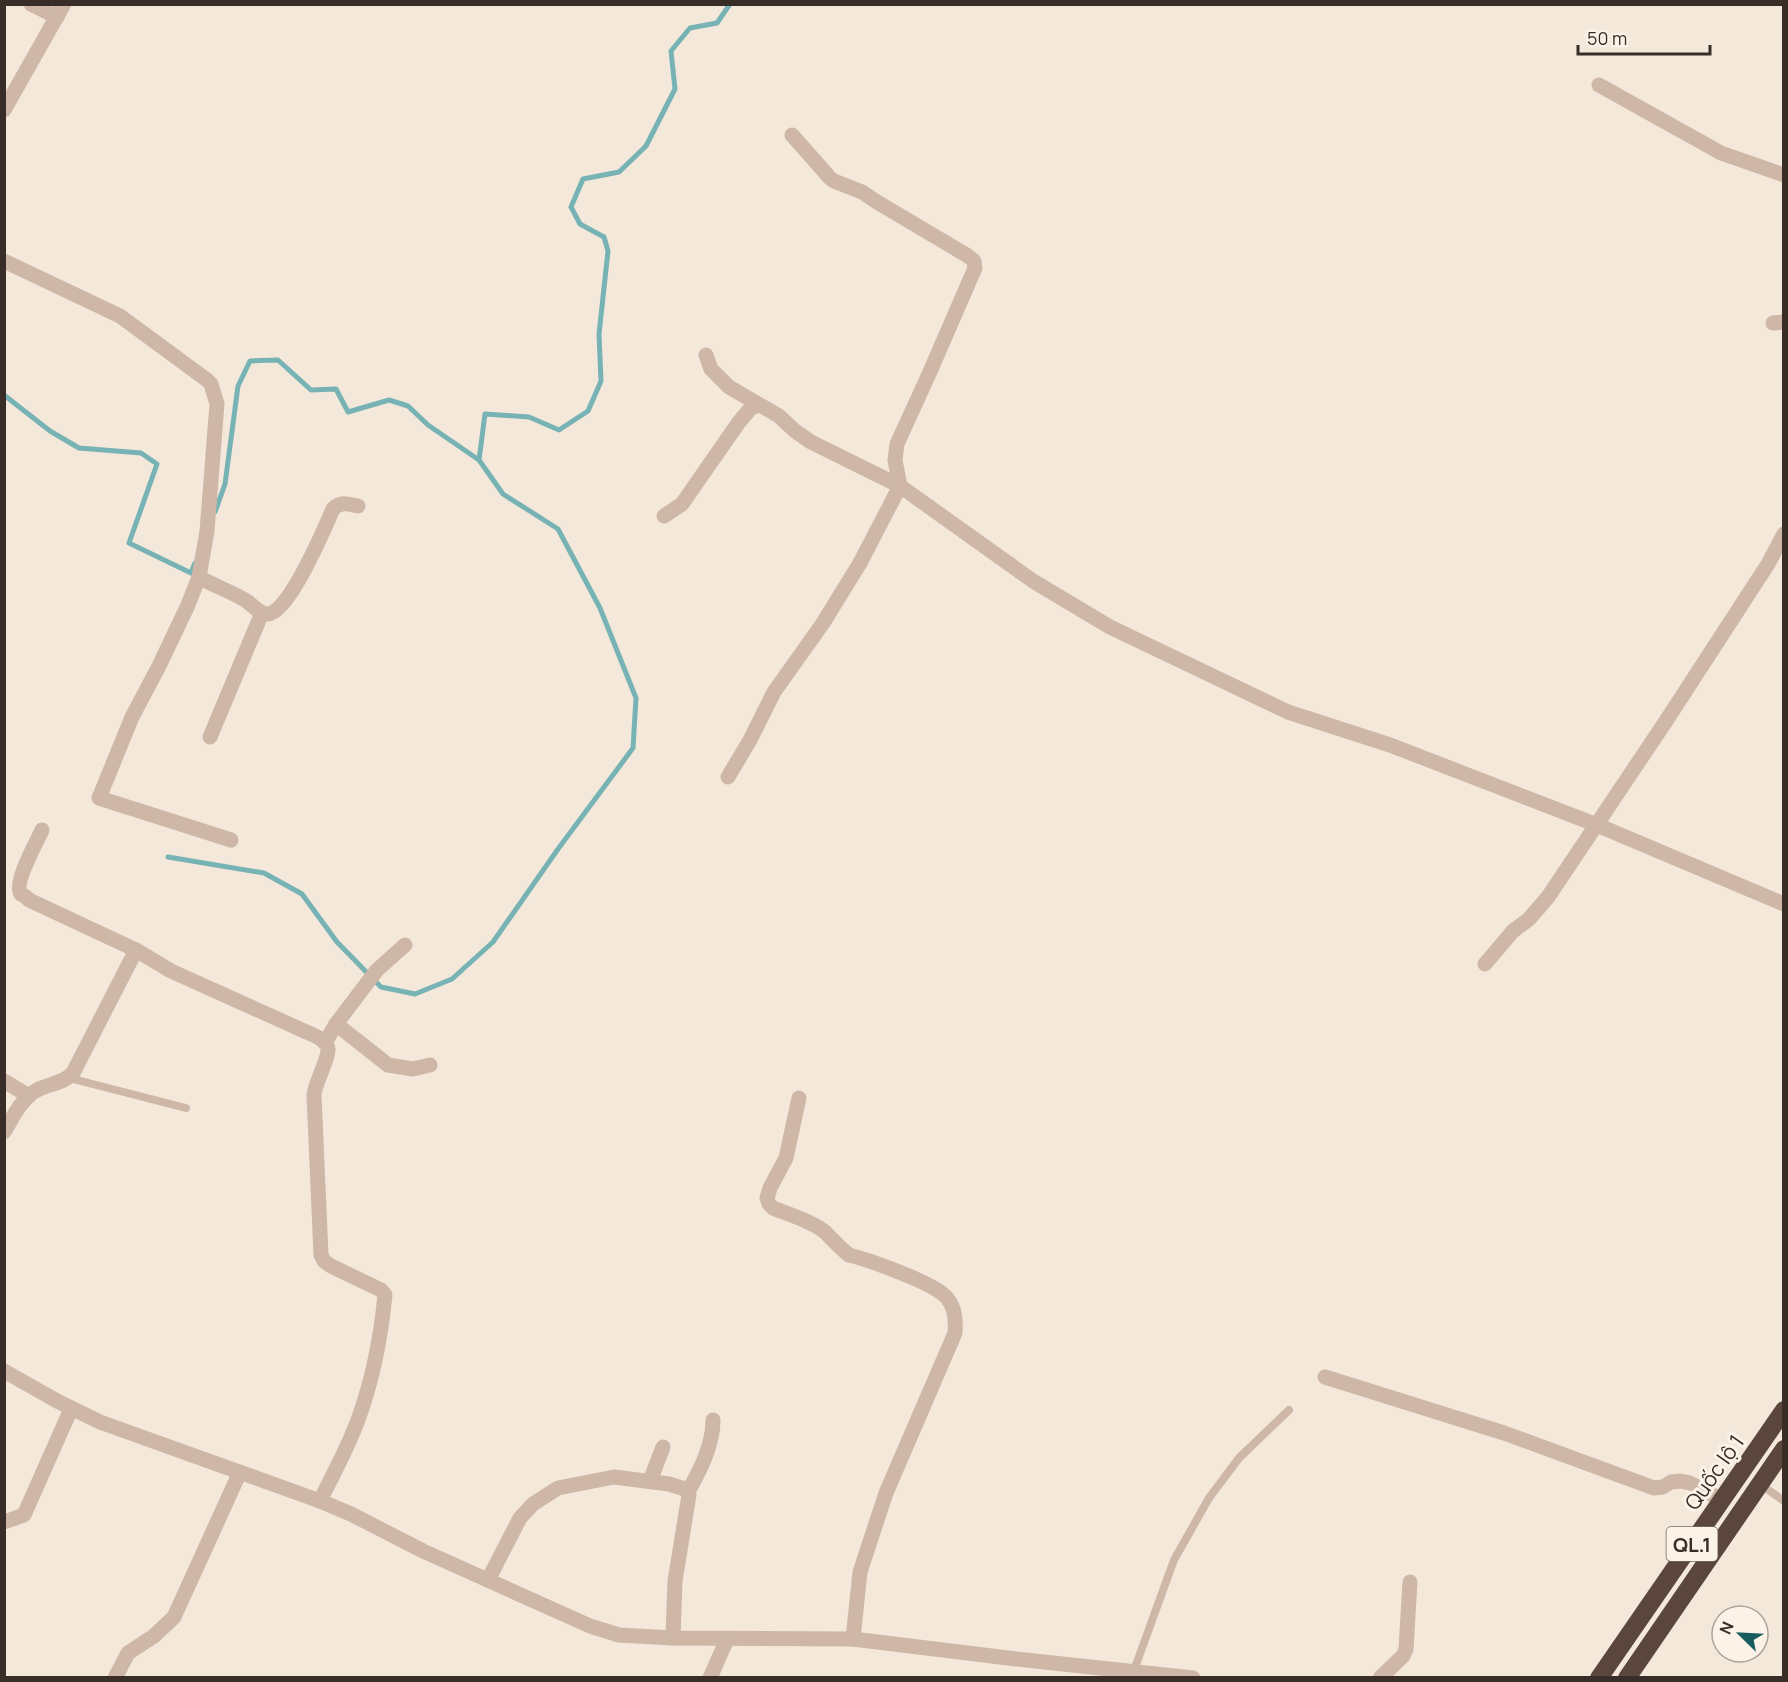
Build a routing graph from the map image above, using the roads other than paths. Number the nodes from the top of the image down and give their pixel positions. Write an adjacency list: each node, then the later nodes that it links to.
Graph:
1 (32, 4): 2 (street)
2 (60, 11): 4 (street)
3 (1599, 85): 6 (street)
4 (4, 110)
5 (792, 135): 10 (street)
6 (1784, 175)
7 (4, 261): 14 (street)
8 (706, 355): 9 (street)
9 (759, 405): 10 (street); 12 (street)
10 (900, 486): 17 (street); 18 (street)
11 (358, 506): 15 (street)
12 (664, 516)
13 (1784, 534): 18 (street)
14 (199, 577): 15 (street); 20 (street)
15 (262, 613): 16 (street)
16 (210, 737)
17 (728, 777)
18 (1597, 825): 21 (street); 24 (street)
19 (42, 830): 23 (street)
20 (231, 840)
21 (1784, 904)
22 (405, 945): 25 (street)
23 (136, 950): 26 (street); 28 (street)
24 (1485, 964)
25 (336, 1024): 26 (street); 27 (street)
26 (325, 1043): 48 (street)
27 (430, 1065)
28 (69, 1078): 30 (street); 32 (lane)
29 (4, 1081): 30 (street)
30 (29, 1096): 33 (street)
31 (799, 1098): 54 (street)
32 (186, 1108)
33 (4, 1132)
34 (4, 1371): 36 (street)
35 (1325, 1377): 46 (street)
36 (71, 1408): 42 (street); 49 (street)
37 (1289, 1410): 55 (lane)
38 (1784, 1410): 46 (highway, Quốc lộ 1 / QL.1)
39 (713, 1420): 45 (street)
40 (663, 1447): 43 (street)
41 (1784, 1449): 44 (highway, Quốc lộ 1 / QL.1)
42 (240, 1472): 48 (street); 57 (street)
43 (650, 1481): 45 (street); 50 (street)
44 (1760, 1484): 47 (lane); 62 (highway, Quốc lộ 1 / QL.1)
45 (688, 1492): 52 (street)
46 (1722, 1500): 61 (highway, Quốc lộ 1 / QL.1)
47 (1784, 1501)
48 (320, 1502): 50 (street)
49 (4, 1522)
50 (488, 1580): 52 (street)
51 (1410, 1582): 60 (street)
52 (672, 1638): 53 (street)
53 (727, 1639): 54 (street); 58 (street)
54 (853, 1639): 55 (street)
55 (1133, 1672): 56 (street)
56 (1166, 1676): 59 (street)
57 (116, 1677)
58 (710, 1677)
59 (1193, 1677)
60 (1380, 1677)
61 (1599, 1677)
62 (1627, 1677)

